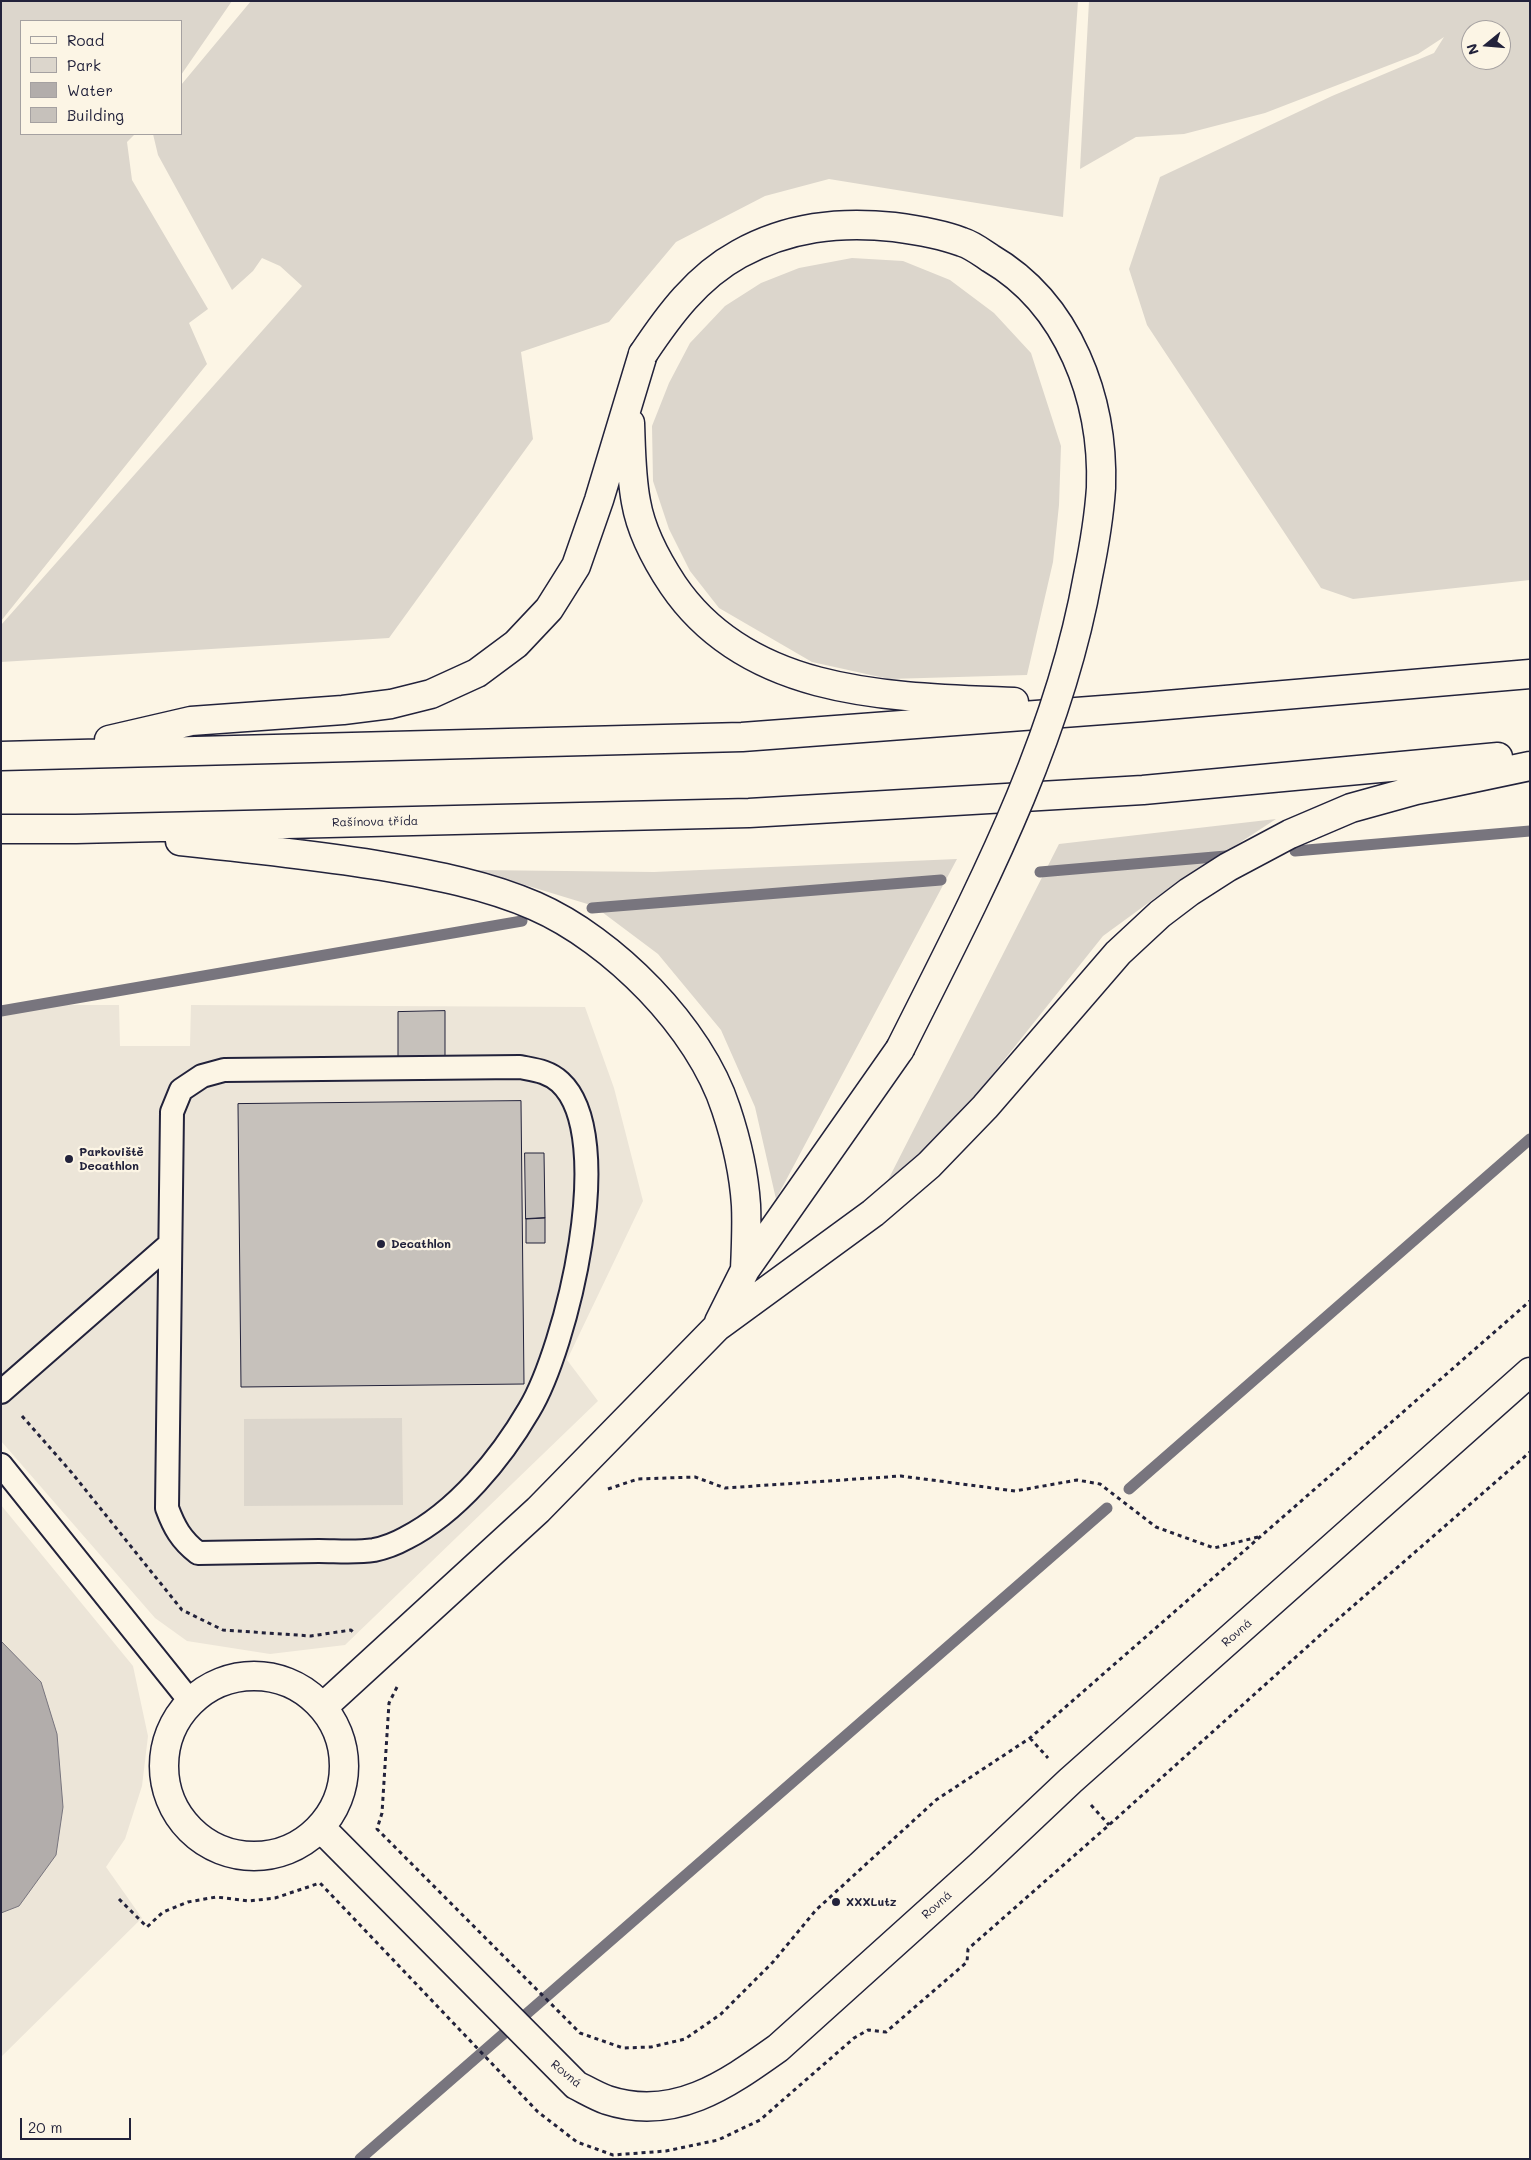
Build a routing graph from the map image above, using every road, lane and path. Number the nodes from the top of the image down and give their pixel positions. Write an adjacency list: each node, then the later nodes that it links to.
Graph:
1 (629, 402): 3 (main road); 4 (main road); 11 (main road, bridge)
2 (1530, 674): 3 (main road)
3 (1143, 707): 4 (main road)
4 (52, 753): 6 (main road)
5 (1530, 754): 9 (main road, Rašínova třída)
6 (1, 756)
7 (1530, 766): 13 (main road)
8 (1, 829): 9 (main road, Rašínova třída)
9 (76, 829): 11 (main road)
10 (170, 1244): 10 (lane); 15 (lane)
11 (745, 1270): 13 (main road)
12 (1530, 1301): 20 (path)
13 (717, 1327): 22 (main road)
14 (1530, 1372): 29 (main road, Rovná)
15 (1, 1392)
16 (20, 1415): 22 (path)
17 (1530, 1452): 21 (path)
18 (1, 1465): 23 (lane)
19 (602, 1490): 20 (path)
20 (1259, 1537): 25 (path)
21 (1337, 1620)
22 (378, 1657): 24 (main road); 25 (path)
23 (190, 1702): 24 (main road); 29 (main road)
24 (323, 1707): 29 (main road)
25 (1030, 1738): 26 (path)
26 (1045, 1754)
27 (1089, 1802): 28 (path)
28 (1109, 1825)
29 (321, 1828)
30 (120, 1899): 31 (path)
31 (499, 2071)

